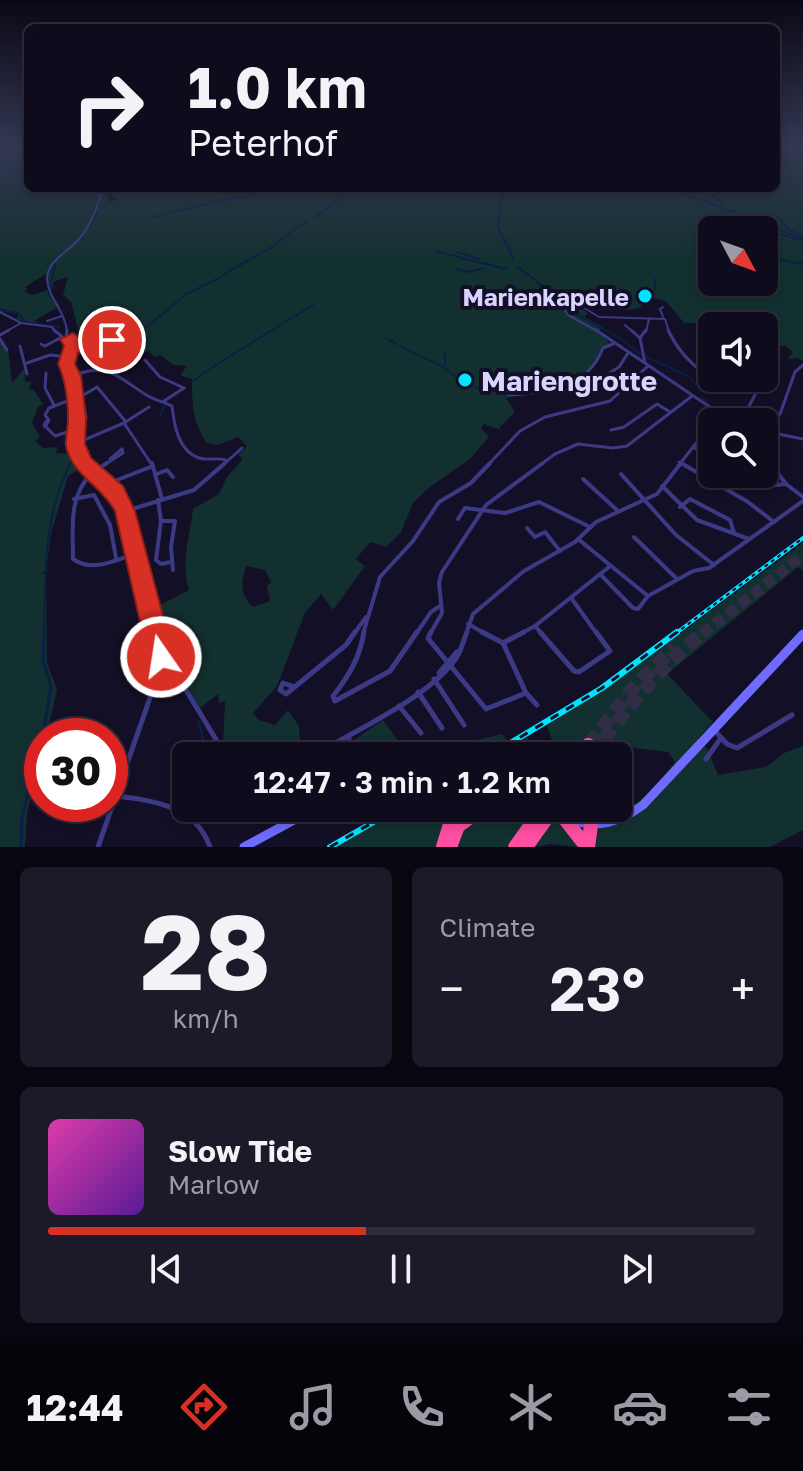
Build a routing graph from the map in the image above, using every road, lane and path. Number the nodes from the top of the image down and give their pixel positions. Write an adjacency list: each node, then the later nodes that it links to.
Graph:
1 (102, 192): 4 (street)
2 (663, 307): 5 (street)
3 (0, 312): 8 (street)
4 (64, 316): 7 (street); 11 (street)
5 (663, 318): 6 (street); 35 (street)
6 (649, 319): 13 (street); 15 (street)
7 (47, 321)
8 (21, 323): 10 (street); 11 (street)
9 (625, 325): 13 (street)
10 (0, 337): 17 (street)
11 (67, 338): 12 (street); 14 (street); 19 (street)
12 (125, 338)
13 (640, 338): 22 (street)
14 (41, 344)
15 (613, 344): 18 (street); 28 (street)
16 (20, 346): 21 (street)
17 (7, 350)
18 (628, 353): 22 (street); 27 (street)
19 (68, 357): 21 (street); 26 (street)
20 (145, 360): 31 (street)
21 (27, 363): 25 (street)
22 (647, 364): 29 (street); 94 (street)
23 (803, 365): 37 (street)
24 (46, 373): 32 (street)
25 (27, 374)
26 (75, 375): 30 (street); 31 (street)
27 (597, 381)
28 (509, 395)
29 (692, 396): 34 (street); 36 (street)
30 (75, 398): 32 (street); 39 (street)
31 (164, 401): 49 (street)
32 (54, 405): 39 (street)
33 (149, 407): 38 (street)
34 (710, 408)
35 (748, 408)
36 (670, 412): 40 (street); 70 (street)
37 (778, 415)
38 (125, 423): 43 (street); 43 (street); 51 (street)
39 (76, 429): 52 (street)
40 (611, 430)
41 (778, 434): 42 (street)
42 (803, 439)
43 (84, 440): 52 (street)
44 (698, 441): 45 (street)
45 (693, 447): 47 (street); 50 (street)
46 (242, 448): 49 (street)
47 (698, 450)
48 (109, 460): 52 (street)
49 (226, 460): 65 (street)
50 (679, 462): 62 (street); 73 (street)
51 (153, 466): 54 (street); 58 (street)
52 (94, 472): 58 (street); 59 (street); 63 (street)
53 (778, 473): 60 (street)
54 (155, 474): 56 (street); 65 (street)
55 (621, 474): 66 (street)
56 (173, 477)
57 (583, 479): 69 (street)
58 (113, 480): 59 (street); 68 (street)
59 (107, 484): 68 (street)
60 (786, 484): 61 (street); 64 (street)
61 (778, 485)
62 (662, 486): 66 (street); 67 (street)
63 (74, 499): 82 (street); 82 (street)
64 (803, 499): 73 (street)
65 (160, 500): 68 (street); 72 (street)
66 (644, 501): 69 (street); 83 (street)
67 (680, 507): 76 (street); 76 (street)
68 (127, 510): 81 (street)
69 (617, 510): 74 (street)
70 (482, 512): 71 (street); 74 (street); 93 (street)
71 (458, 519)
72 (161, 521): 84 (street); 84 (street)
73 (774, 522): 79 (street)
74 (589, 527): 78 (street)
75 (527, 528): 80 (street)
76 (734, 533): 79 (street)
77 (634, 537): 90 (street)
78 (578, 539): 80 (street); 86 (street)
79 (750, 539): 85 (street)
80 (560, 551): 95 (street)
81 (137, 553): 82 (street); 99 (street)
82 (116, 559)
83 (707, 560): 85 (street); 87 (street)
84 (171, 562): 88 (street)
85 (714, 565): 87 (street)
86 (610, 566): 89 (street); 91 (street)
87 (697, 567): 90 (street)
88 (173, 570)
89 (601, 575): 91 (street); 92 (street)
90 (678, 580): 91 (street)
91 (648, 597)
92 (572, 599): 96 (street); 96 (street)
93 (440, 606): 94 (street); 100 (street)
94 (366, 617): 102 (street)
95 (468, 624): 98 (street); 100 (street)
96 (535, 626): 98 (street)
97 (803, 635): 111 (street)
98 (503, 643): 104 (street)
99 (161, 661): 113 (street); 116 (street)
100 (450, 664): 101 (street); 104 (street)
101 (436, 677): 103 (street); 108 (street)
102 (292, 686)
103 (418, 692): 106 (street); 109 (street)
104 (526, 693): 105 (street)
105 (537, 705)
106 (399, 706): 110 (street); 112 (street)
107 (792, 715): 111 (street)
108 (464, 725)
109 (442, 728)
110 (421, 733)
111 (717, 734): 117 (street); 128 (street)
112 (349, 736): 114 (street); 115 (street)
113 (218, 742)
114 (338, 742)
115 (349, 742)
116 (128, 758)
117 (706, 759)
118 (128, 798): 131 (street)
119 (106, 822): 130 (street)
120 (290, 822): 132 (street)
121 (452, 822): 133 (highway)
122 (464, 822): 134 (highway)
123 (541, 822): 135 (highway)
124 (544, 822): 136 (highway)
125 (546, 822): 137 (highway)
126 (560, 822): 129 (highway)
127 (579, 822): 128 (street)
128 (588, 825): 129 (highway)
129 (584, 845)
130 (98, 847)
131 (210, 847)
132 (244, 847)
133 (443, 847)
134 (450, 847)
135 (515, 847)
136 (526, 847)
137 (533, 847)

